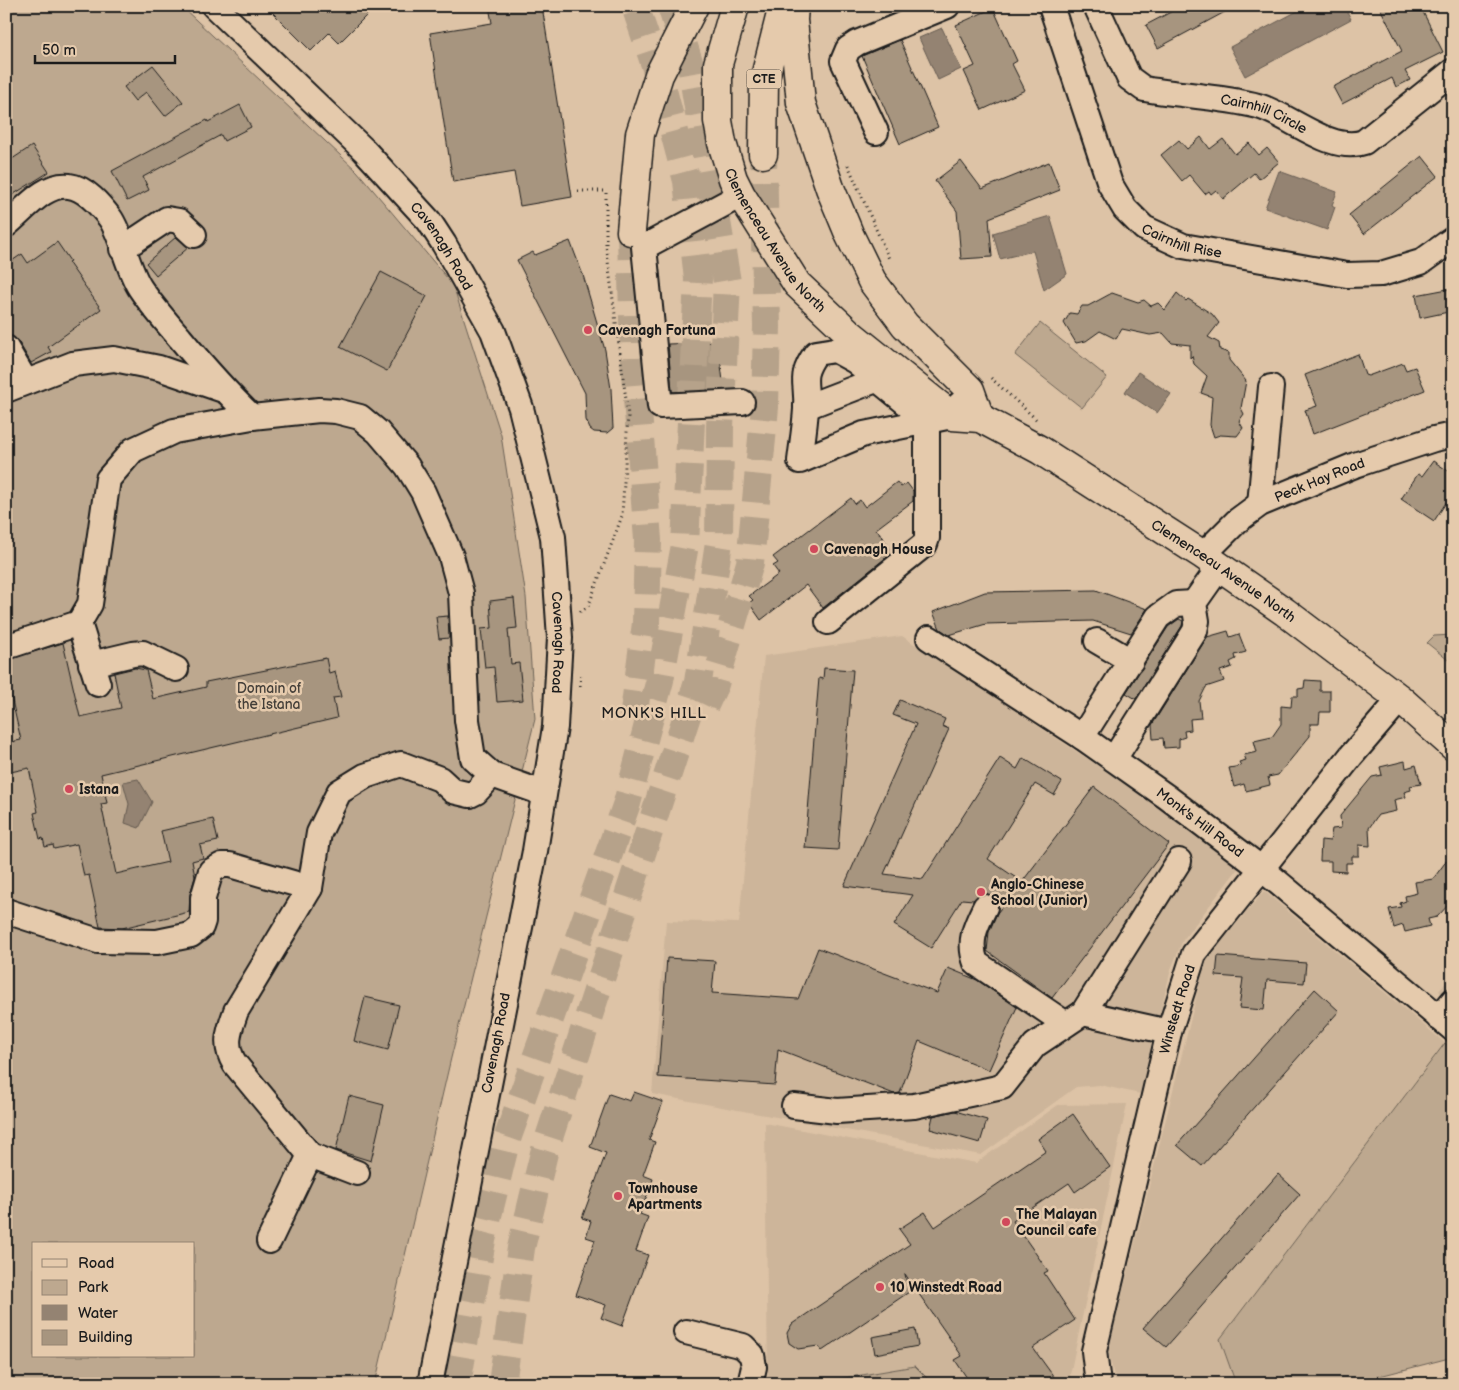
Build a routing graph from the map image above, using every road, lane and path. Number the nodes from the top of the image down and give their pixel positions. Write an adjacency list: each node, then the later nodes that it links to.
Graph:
1 (214, 6): 52 (street, Cavenagh Road)
2 (694, 6): 16 (main road)
3 (735, 6): 14 (main road, Clemenceau Avenue North)
4 (783, 6): 11 (main road, CTE)
5 (794, 6): 23 (main road)
6 (947, 6): 10 (street)
7 (1051, 6): 18 (street, Cairnhill Rise)
8 (1096, 6): 9 (street, Cairnhill Circle)
9 (1453, 71)
10 (876, 132)
11 (763, 154)
12 (846, 158): 20 (path)
13 (578, 191): 37 (path)
14 (741, 195): 27 (street); 30 (main road, Clemenceau Avenue North)
15 (6, 225): 19 (street)
16 (631, 231)
17 (194, 235): 19 (street)
18 (1453, 239)
19 (122, 249): 26 (street)
20 (893, 268)
21 (6, 348): 24 (street)
22 (876, 380): 28 (street); 28 (street); 30 (street)
23 (979, 382): 30 (street); 31 (main road); 32 (path)
24 (16, 386): 26 (street)
25 (1271, 387): 34 (street)
26 (223, 390): 29 (street)
27 (742, 402)
28 (806, 407): 30 (street)
29 (252, 417): 39 (street); 51 (street)
30 (939, 418): 31 (main road, Clemenceau Avenue North); 38 (street)
31 (980, 418): 35 (main road, Clemenceau Avenue North)
32 (1043, 425)
33 (1453, 435): 34 (street, Peck Hay Road)
34 (1260, 504): 35 (street, Peck Hay Road)
35 (1211, 560): 36 (street, Peck Hay Road); 45 (main road, Clemenceau Avenue North)
36 (1194, 603): 43 (street); 47 (street)
37 (580, 612)
38 (828, 622)
39 (79, 623): 42 (street); 44 (street)
40 (929, 638): 48 (street, Monk's Hill Road)
41 (1097, 641): 43 (street)
42 (6, 647)
43 (1131, 661): 46 (street)
44 (176, 669)
45 (1400, 699): 49 (main road, Clemenceau Avenue North); 54 (street, Winstedt Road)
46 (1103, 707): 47 (street); 48 (street)
47 (1134, 727): 50 (street)
48 (1082, 737): 50 (street, Monk's Hill Road)
49 (1453, 746)
50 (1114, 759): 54 (street, Monk's Hill Road)
51 (492, 775): 52 (street); 55 (street)
52 (543, 793): 66 (street, Cavenagh Road)
53 (1178, 861): 59 (street)
54 (1262, 869): 58 (street, Monk's Hill Road); 60 (street, Winstedt Road)
55 (310, 888): 57 (street); 62 (street)
56 (985, 908): 59 (street)
57 (6, 911)
58 (1448, 1016)
59 (1074, 1018): 60 (street); 61 (street)
60 (1169, 1032): 68 (street, Winstedt Road)
61 (794, 1106)
62 (310, 1155): 63 (street); 64 (street)
63 (356, 1173)
64 (269, 1241)
65 (686, 1332): 67 (street)
66 (430, 1384)
67 (750, 1384)
68 (1098, 1384)

